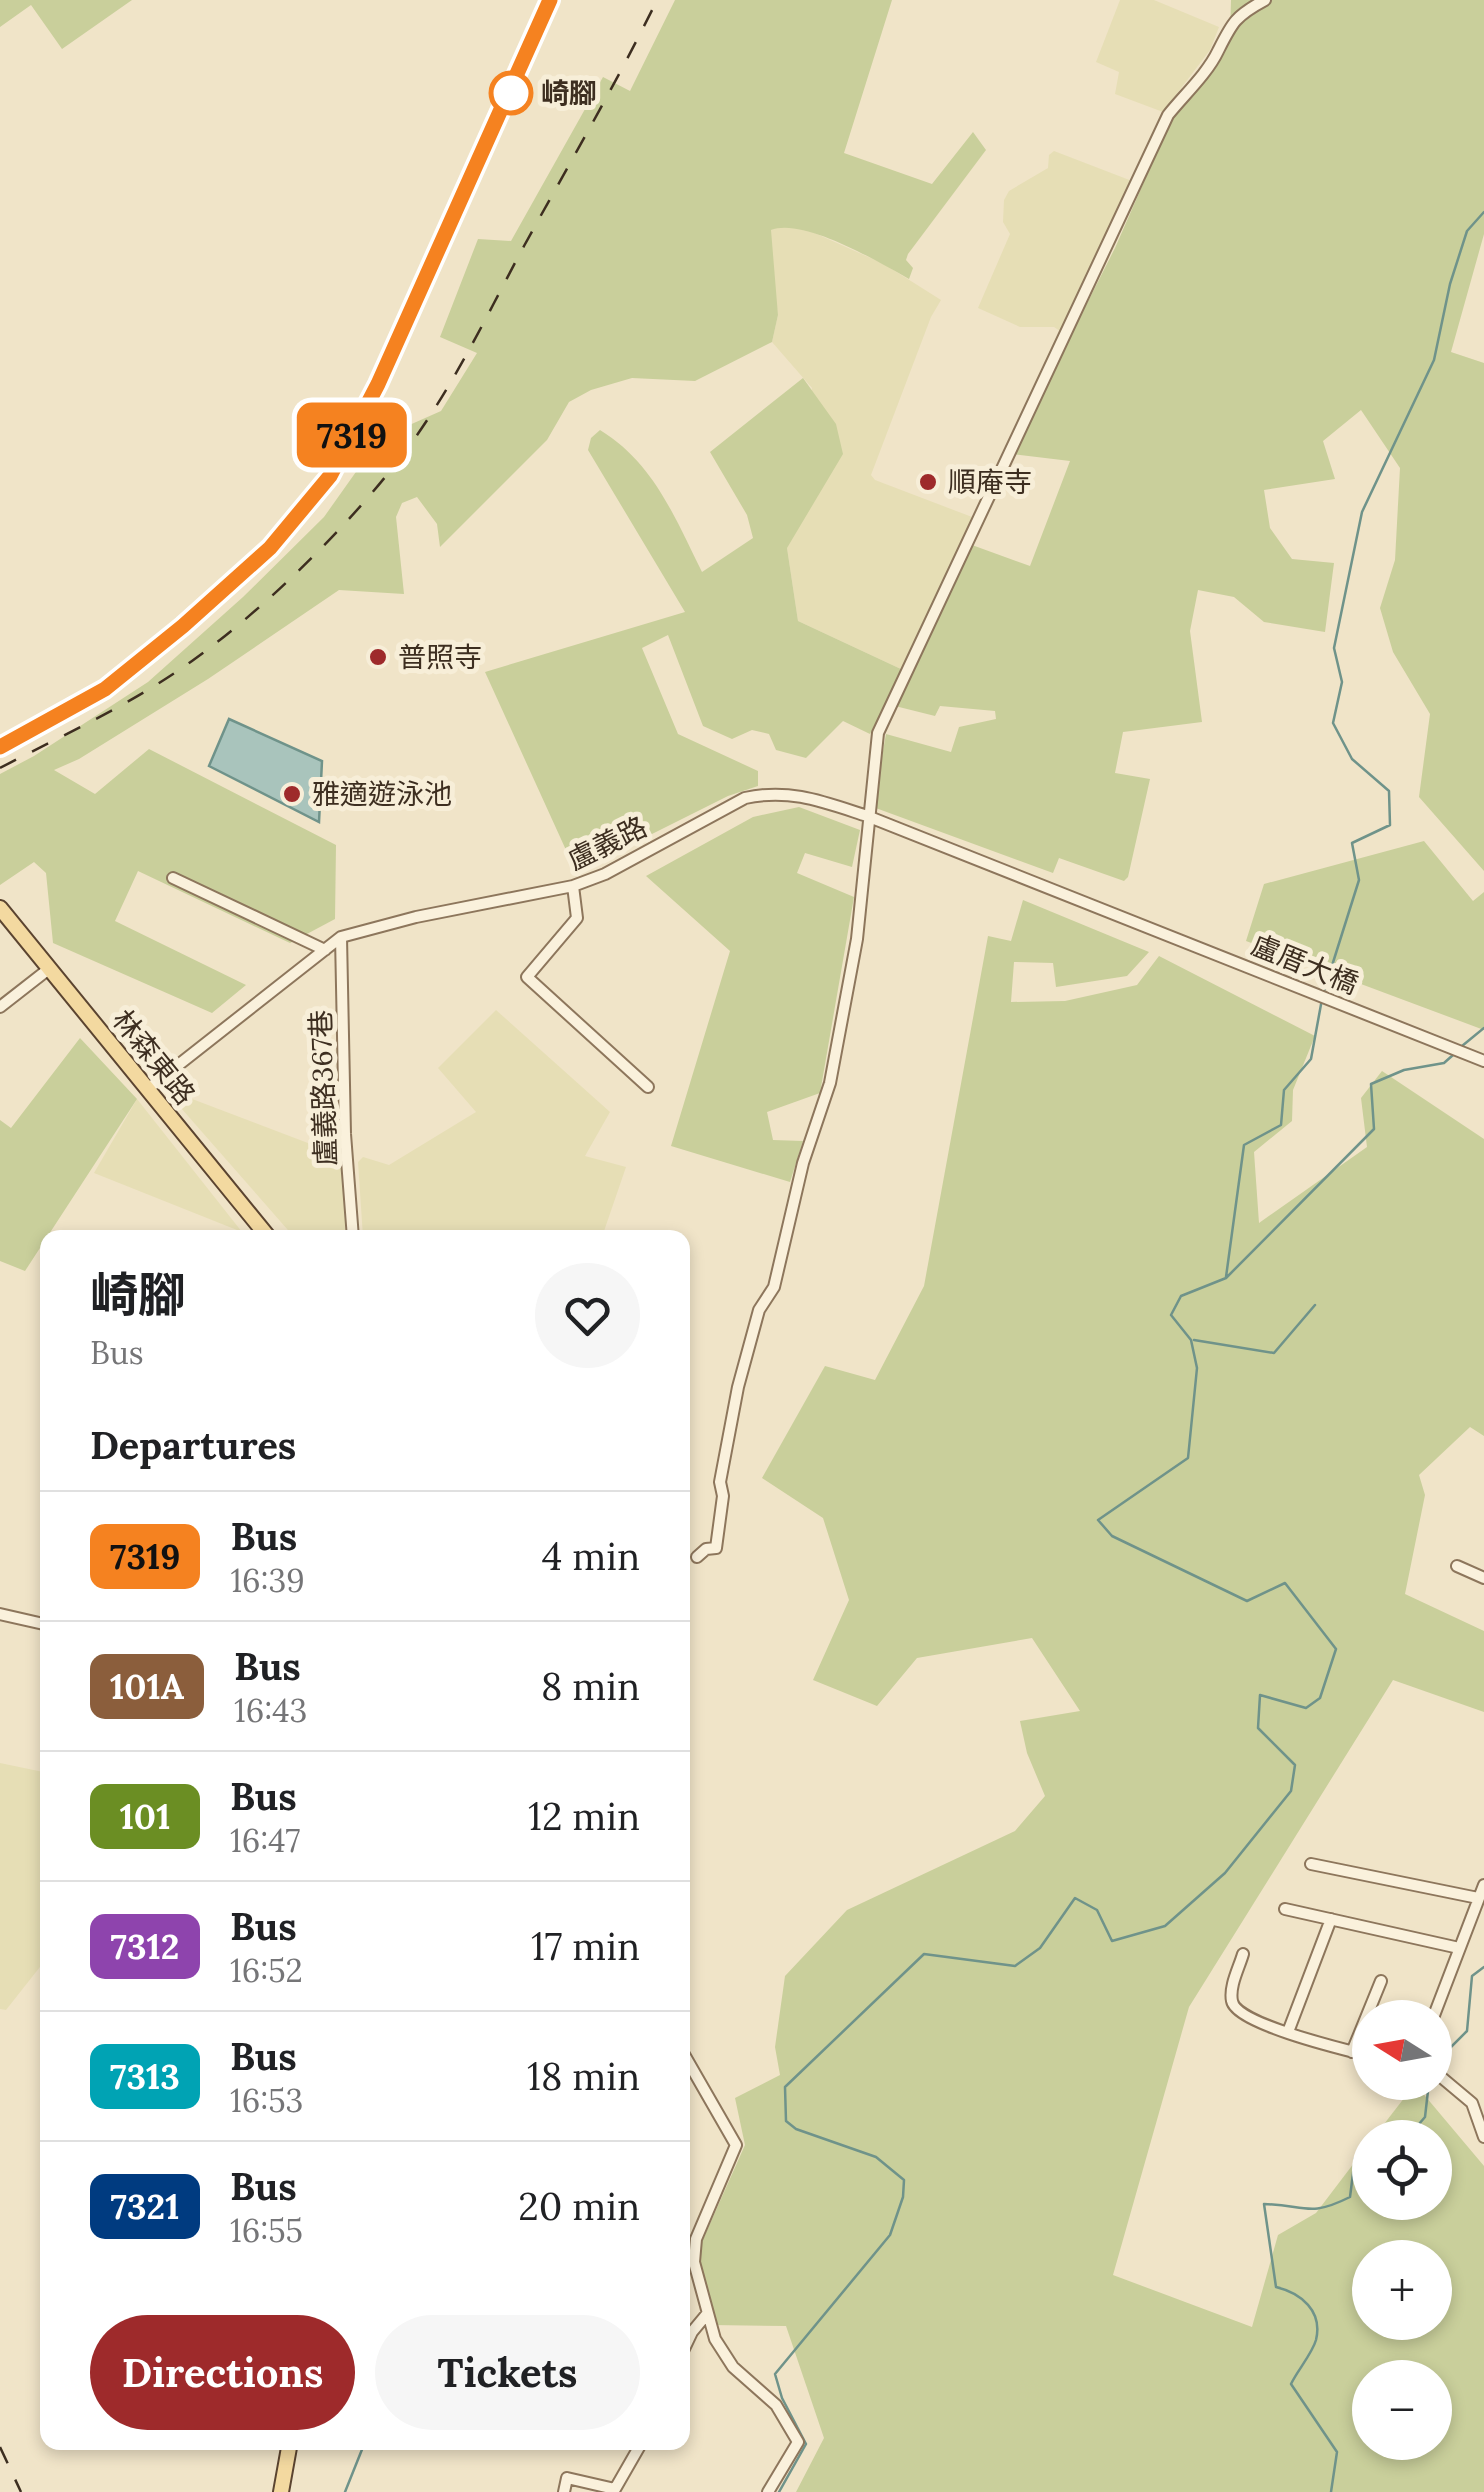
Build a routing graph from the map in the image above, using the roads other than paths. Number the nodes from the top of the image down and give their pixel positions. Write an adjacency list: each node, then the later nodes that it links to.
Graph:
1 (550, 0): 3 (main road)
2 (1264, 0): 4 (street)
3 (0, 748)
4 (867, 816): 6 (street, 盧義路); 8 (street, 盧義路); 18 (street)
5 (173, 878): 10 (street)
6 (573, 886): 9 (street, 盧義路); 14 (street)
7 (0, 908): 11 (main road, 林森東路)
8 (1109, 909): 13 (street, 盧厝大橋)
9 (342, 937): 10 (street, 盧義路); 17 (street, 盧義路367巷)
10 (325, 950): 15 (street, 盧義路)
11 (50, 968): 12 (street); 15 (main road, 林森東路)
12 (0, 1007)
13 (1484, 1062)
14 (648, 1087)
15 (149, 1088): 16 (main road, 林森東路)
16 (263, 1230)
17 (352, 1230)
18 (698, 1557)
19 (1456, 1566): 20 (street)
20 (1484, 1578)
21 (0, 1614): 22 (street)
22 (40, 1623)
23 (1311, 1864): 25 (street)
24 (1484, 1885): 25 (street)
25 (1478, 1898): 28 (street)
26 (1285, 1909): 27 (street)
27 (1331, 1919): 28 (street); 33 (street)
28 (1459, 1948): 32 (street)
29 (1243, 1954): 33 (street)
30 (1380, 1981): 31 (street)
31 (1373, 2000)
32 (1440, 2000)
33 (1288, 2032): 34 (street)
34 (1352, 2052)
35 (690, 2066): 38 (street)
36 (1452, 2086): 37 (street)
37 (1484, 2137)
38 (707, 2314): 39 (street); 44 (street)
39 (690, 2336)
40 (289, 2450): 42 (main road)
41 (637, 2450): 43 (street)
42 (281, 2492)
43 (564, 2492)
44 (768, 2492)

